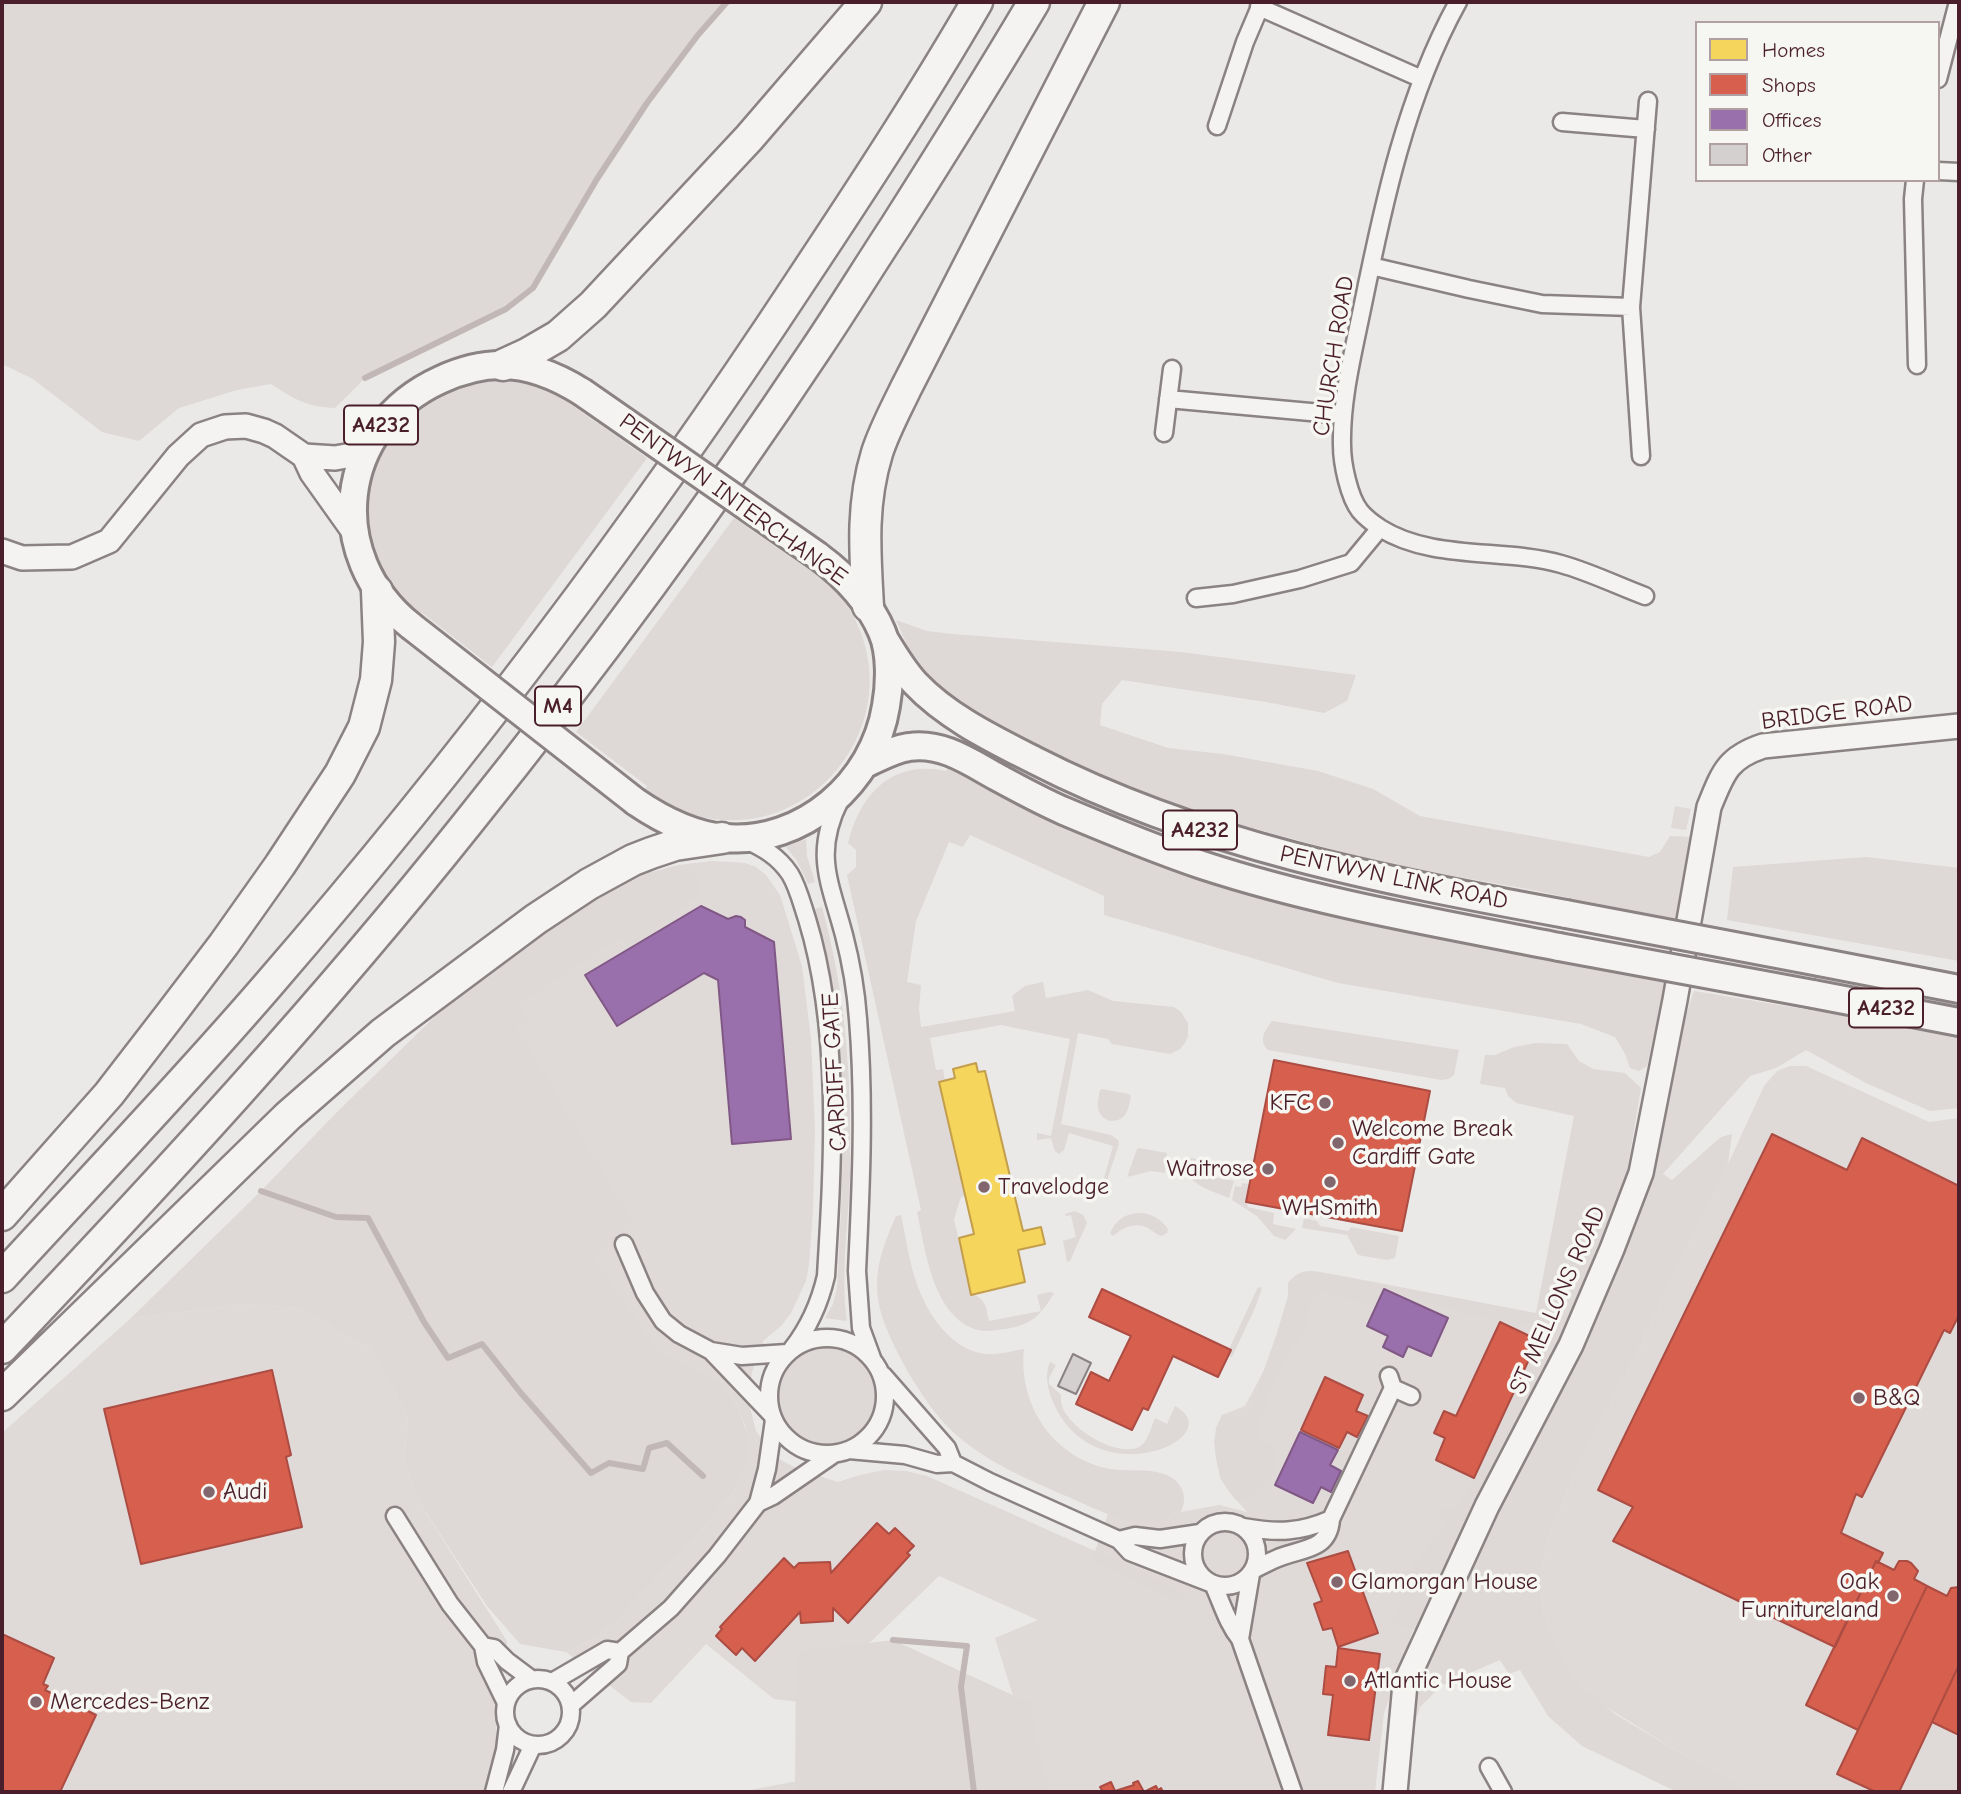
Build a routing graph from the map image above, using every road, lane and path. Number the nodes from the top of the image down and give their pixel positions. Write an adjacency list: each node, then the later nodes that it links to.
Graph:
1 (866, 2): 19 (highway)
2 (977, 2): 45 (highway, M4)
3 (1034, 2): 46 (highway, M4)
4 (1104, 2): 34 (highway)
5 (1458, 2): 9 (street, CHURCH ROAD)
6 (1958, 2): 8 (street)
7 (1260, 5): 9 (street); 12 (street)
8 (1940, 71)
9 (1422, 79): 17 (street, CHURCH ROAD)
10 (1648, 101): 13 (street)
11 (1562, 122): 13 (street)
12 (1217, 126)
13 (1646, 129): 18 (street)
14 (1940, 171): 15 (street)
15 (1959, 172)
16 (1915, 182): 20 (street)
17 (1371, 266): 18 (street); 23 (street, CHURCH ROAD)
18 (1631, 307): 27 (street)
19 (502, 365): 25 (main road, PENTWYN INTERCHANGE / A4232); 34 (main road, PENTWYN INTERCHANGE / A4232, bridge)
20 (1917, 365)
21 (1171, 369): 22 (street)
22 (1168, 399): 23 (street); 24 (street)
23 (1343, 415): 28 (street, CHURCH ROAD)
24 (1164, 433)
25 (366, 449): 26 (main road); 29 (main road, PENTWYN INTERCHANGE / A4232)
26 (304, 456): 29 (main road); 30 (main road)
27 (1640, 456)
28 (1380, 528): 32 (street, CHURCH ROAD); 33 (street)
29 (354, 531): 31 (main road, PENTWYN INTERCHANGE / A4232)
30 (2, 551)
31 (377, 591): 40 (main road, PENTWYN INTERCHANGE / A4232, bridge); 43 (highway)
32 (1645, 596)
33 (1196, 598)
34 (868, 606): 35 (main road, PENTWYN INTERCHANGE / A4232)
35 (885, 640): 37 (main road, PENTWYN INTERCHANGE / A4232); 41 (main road, PENTWYN LINK ROAD / A4232, bridge)
36 (1959, 726): 39 (main road, BRIDGE ROAD)
37 (864, 764): 38 (main road, PENTWYN INTERCHANGE / A4232); 42 (main road, PENTWYN LINK ROAD / A4232, bridge)
38 (845, 789): 40 (main road, PENTWYN INTERCHANGE / A4232); 49 (street, CARDIFF GATE)
39 (1709, 807): 78 (main road, ST MELLONS ROAD)
40 (731, 838): 48 (street, CARDIFF GATE); 51 (highway)
41 (1959, 989)
42 (1959, 1022)
43 (2, 1215)
44 (624, 1244): 47 (street)
45 (2, 1277)
46 (2, 1348)
47 (711, 1351): 48 (street); 53 (street)
48 (790, 1351): 49 (street, CARDIFF GATE); 53 (street, CARDIFF GATE)
49 (872, 1358): 50 (street, CARDIFF GATE)
50 (882, 1375): 54 (street, CARDIFF GATE); 55 (street, CARDIFF GATE)
51 (2, 1395)
52 (1411, 1396): 58 (street)
53 (773, 1418): 54 (street); 56 (street, CARDIFF GATE)
54 (842, 1452): 55 (street); 56 (street, CARDIFF GATE)
55 (953, 1463): 61 (street)
56 (758, 1503): 66 (street)
57 (395, 1516): 65 (street)
58 (1331, 1519): 59 (street); 62 (street)
59 (1243, 1527): 60 (street); 62 (street)
60 (1200, 1533): 61 (street); 63 (street)
61 (1119, 1540): 63 (street)
62 (1252, 1572): 63 (street); 64 (street)
63 (1211, 1584): 64 (street)
64 (1240, 1639): 77 (street)
65 (483, 1646): 67 (street); 69 (street)
66 (620, 1652): 68 (street); 70 (street)
67 (531, 1679): 68 (street); 69 (street)
68 (552, 1682): 70 (street)
69 (506, 1703): 71 (street)
70 (570, 1705): 72 (street)
71 (508, 1725): 72 (street); 75 (street)
72 (533, 1745): 76 (street)
73 (1489, 1767): 74 (street)
74 (1501, 1791)
75 (494, 1792)
76 (511, 1792)
77 (1293, 1792)
78 (1395, 1792)

